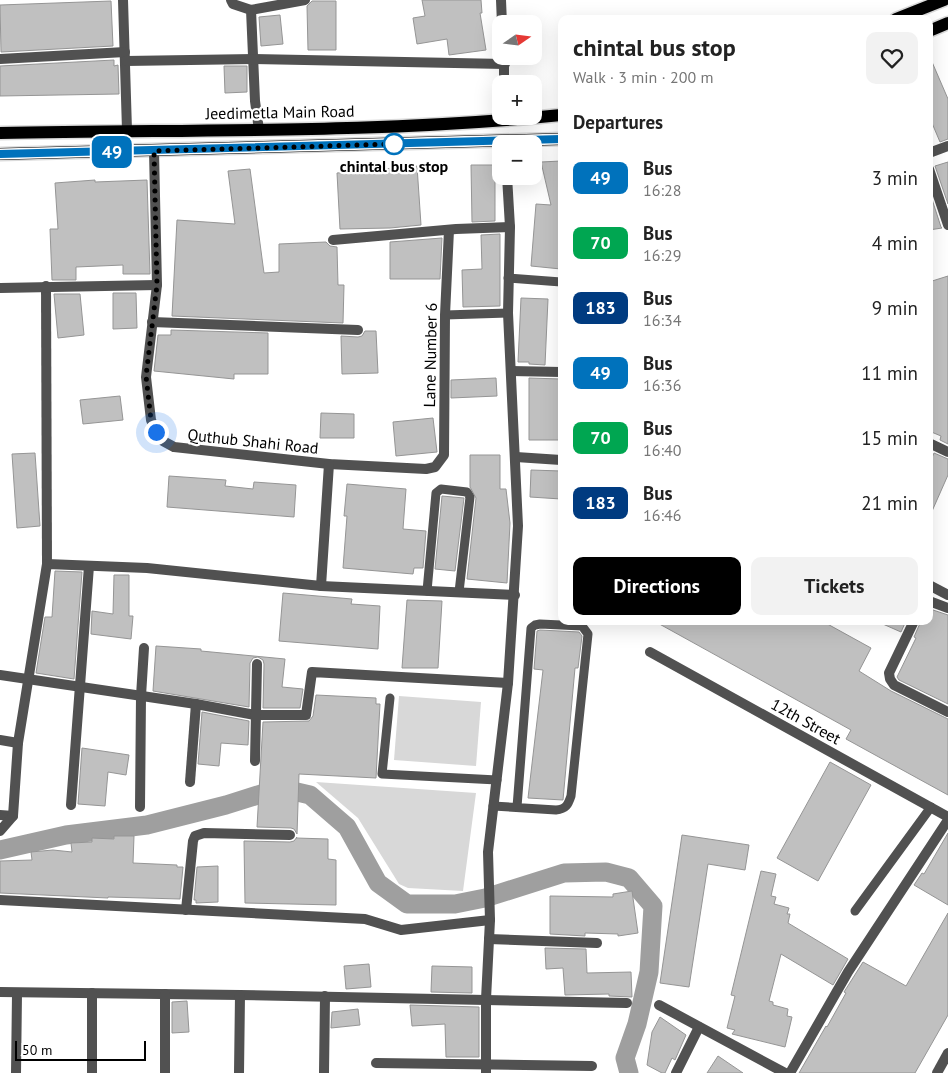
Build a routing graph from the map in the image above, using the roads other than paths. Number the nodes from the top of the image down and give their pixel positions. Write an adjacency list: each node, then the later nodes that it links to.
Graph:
1 (123, 0): 11 (street)
2 (231, 0): 6 (street)
3 (305, 0): 6 (street)
4 (501, 0): 7 (street)
5 (944, 0): 8 (main road)
6 (251, 10): 13 (street)
7 (502, 15)
8 (906, 15)
9 (948, 23): 10 (main road)
10 (933, 29)
11 (126, 56): 12 (street); 13 (street); 18 (street)
12 (0, 59)
13 (254, 60): 14 (street); 19 (street)
14 (492, 60)
15 (558, 115): 16 (main road, Jeedimetla Main Road)
16 (542, 116)
17 (492, 119): 19 (main road, Jeedimetla Main Road)
18 (127, 130): 19 (main road, Jeedimetla Main Road); 20 (main road, Jeedimetla Main Road)
19 (259, 130)
20 (0, 133)
21 (558, 139): 22 (main road)
22 (542, 140)
23 (492, 142): 25 (main road)
24 (948, 146): 26 (street)
25 (154, 151): 27 (main road); 36 (street, Quthub Shahi Road)
26 (933, 152)
27 (0, 154)
28 (933, 181): 30 (street)
29 (508, 185): 31 (street)
30 (948, 225)
31 (510, 226): 32 (street); 34 (street)
32 (450, 230): 33 (street); 40 (street, Lane Number 6)
33 (333, 240)
34 (508, 278): 35 (lane); 39 (street)
35 (558, 282)
36 (157, 285): 37 (street); 41 (street, Quthub Shahi Road)
37 (46, 286): 38 (street); 51 (street)
38 (0, 288)
39 (508, 314): 40 (lane); 43 (street)
40 (445, 315): 50 (street, Lane Number 6)
41 (152, 322): 42 (street); 49 (street, Quthub Shahi Road)
42 (358, 330)
43 (512, 370): 44 (street); 47 (street)
44 (558, 372)
45 (933, 445): 46 (street)
46 (948, 452)
47 (516, 457): 48 (street); 57 (street)
48 (558, 460)
49 (329, 464): 50 (street, Quthub Shahi Road); 53 (street)
50 (426, 469)
51 (47, 564): 52 (street); 68 (street)
52 (89, 566): 53 (street); 70 (street)
53 (322, 586): 55 (street)
54 (933, 588): 58 (street)
55 (427, 591): 56 (street); 56 (lane)
56 (459, 592): 57 (street)
57 (514, 595): 69 (street)
58 (948, 595)
59 (933, 602): 60 (street)
60 (948, 608)
61 (558, 625): 84 (lane)
62 (561, 625): 84 (lane)
63 (912, 625): 74 (street)
64 (144, 648): 71 (street)
65 (650, 652): 85 (street, 12th Street)
66 (257, 664): 75 (street)
67 (0, 675): 68 (street)
68 (28, 679): 70 (street); 77 (street)
69 (508, 683): 75 (street); 79 (street)
70 (80, 687): 71 (street); 81 (street)
71 (141, 696): 73 (street); 83 (street)
72 (390, 698): 79 (lane)
73 (196, 704): 75 (street); 80 (street)
74 (948, 712)
75 (255, 715): 78 (street)
76 (0, 740): 77 (street)
77 (18, 743): 87 (street)
78 (254, 761)
79 (496, 780): 82 (street)
80 (190, 782)
81 (71, 805)
82 (493, 806): 84 (lane); 94 (street)
83 (140, 807)
84 (517, 807)
85 (931, 808): 88 (street, 12th Street); 93 (lane)
86 (0, 815): 87 (street)
87 (13, 816): 89 (street)
88 (948, 818): 118 (street)
89 (0, 831)
90 (290, 835): 92 (street)
91 (0, 900): 92 (street)
92 (186, 910): 94 (street)
93 (855, 911)
94 (490, 920): 95 (street)
95 (489, 939): 96 (street); 103 (street)
96 (596, 943)
97 (0, 992): 99 (street)
98 (92, 993): 99 (street); 100 (street); 112 (street)
99 (17, 994): 111 (street)
100 (165, 994): 101 (street); 113 (street)
101 (240, 995): 102 (street); 114 (street)
102 (325, 996): 103 (street); 115 (street)
103 (486, 1000): 104 (street); 110 (street)
104 (627, 1003)
105 (659, 1006): 106 (street)
106 (699, 1027): 116 (street); 117 (street)
107 (948, 1054): 119 (street)
108 (376, 1063): 110 (street)
109 (592, 1066): 110 (street)
110 (486, 1069)
111 (16, 1073)
112 (92, 1073)
113 (165, 1073)
114 (239, 1073)
115 (324, 1073)
116 (676, 1073)
117 (784, 1073)
118 (790, 1073)
119 (937, 1073)

